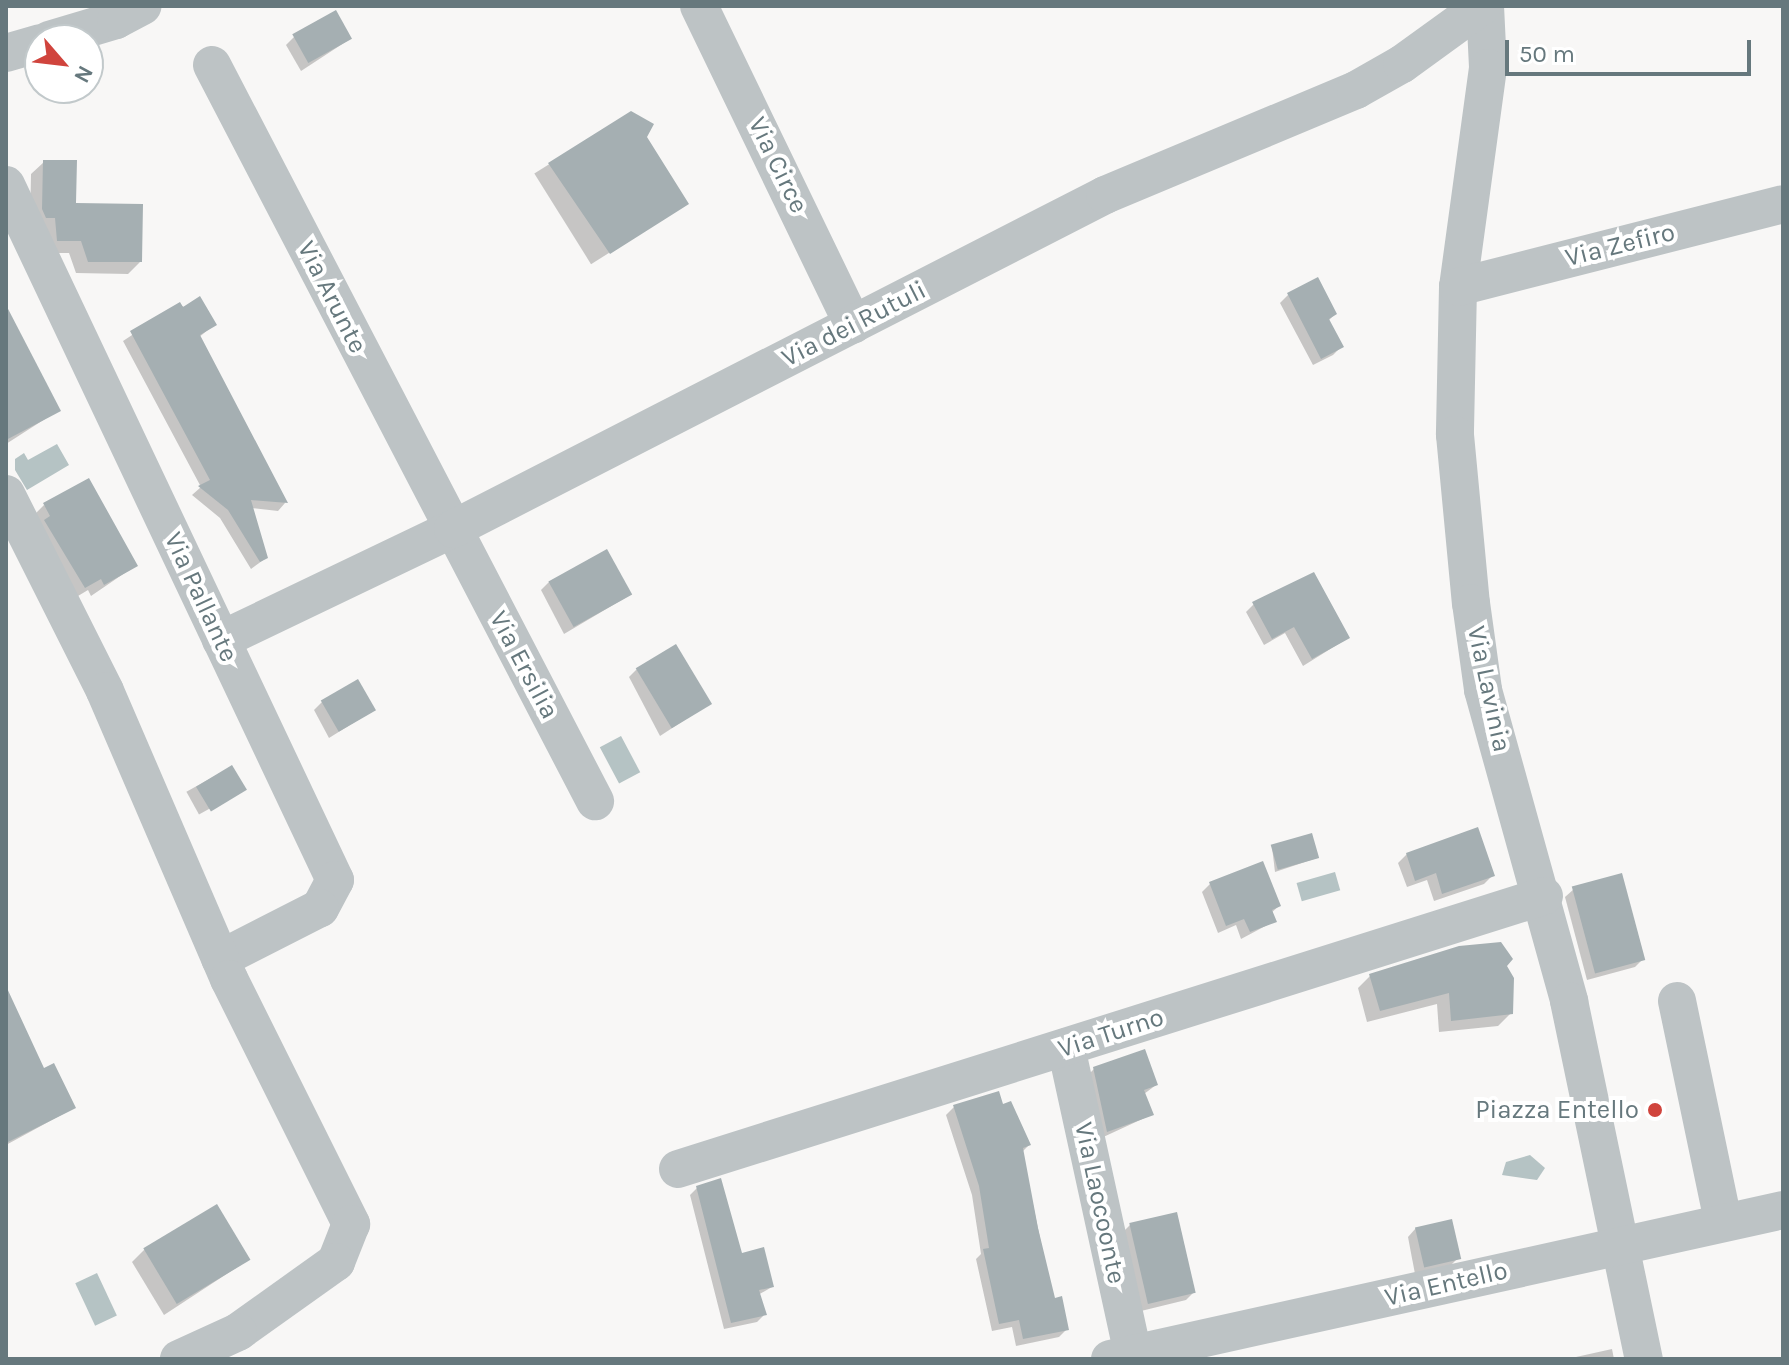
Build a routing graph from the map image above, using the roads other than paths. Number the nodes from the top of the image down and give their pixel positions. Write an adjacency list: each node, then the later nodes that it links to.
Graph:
1 (142, 6): 4 (street)
2 (699, 6): 9 (street, Via Circe)
3 (1484, 6): 8 (street, Via Lavinia); 9 (street, Via dei Rutuli)
4 (103, 24)
5 (212, 65): 11 (street, Via Arunte)
6 (6, 185): 12 (street, Via Pallante)
7 (1783, 204): 8 (street, Via Zefiro)
8 (1458, 287): 14 (street, Via Lavinia)
9 (853, 325): 11 (street, Via dei Rutuli)
10 (6, 494): 15 (street)
11 (453, 529): 12 (street, Via dei Rutuli); 13 (street, Via Ersilia)
12 (221, 640): 15 (street, Via Pallante)
13 (595, 801)
14 (1544, 896): 17 (street, Via Turno); 21 (street, Via Lavinia)
15 (220, 959): 23 (street)
16 (1677, 1001): 20 (street)
17 (1066, 1047): 18 (street, Via Turno); 22 (street, Via Laocoonte)
18 (678, 1169)
19 (1783, 1210): 20 (street, Via Entello)
20 (1723, 1222): 21 (street, Via Entello)
21 (1620, 1244): 22 (street, Via Entello); 24 (street, Via Lavinia)
22 (1125, 1357)
23 (179, 1359)
24 (1644, 1359)

